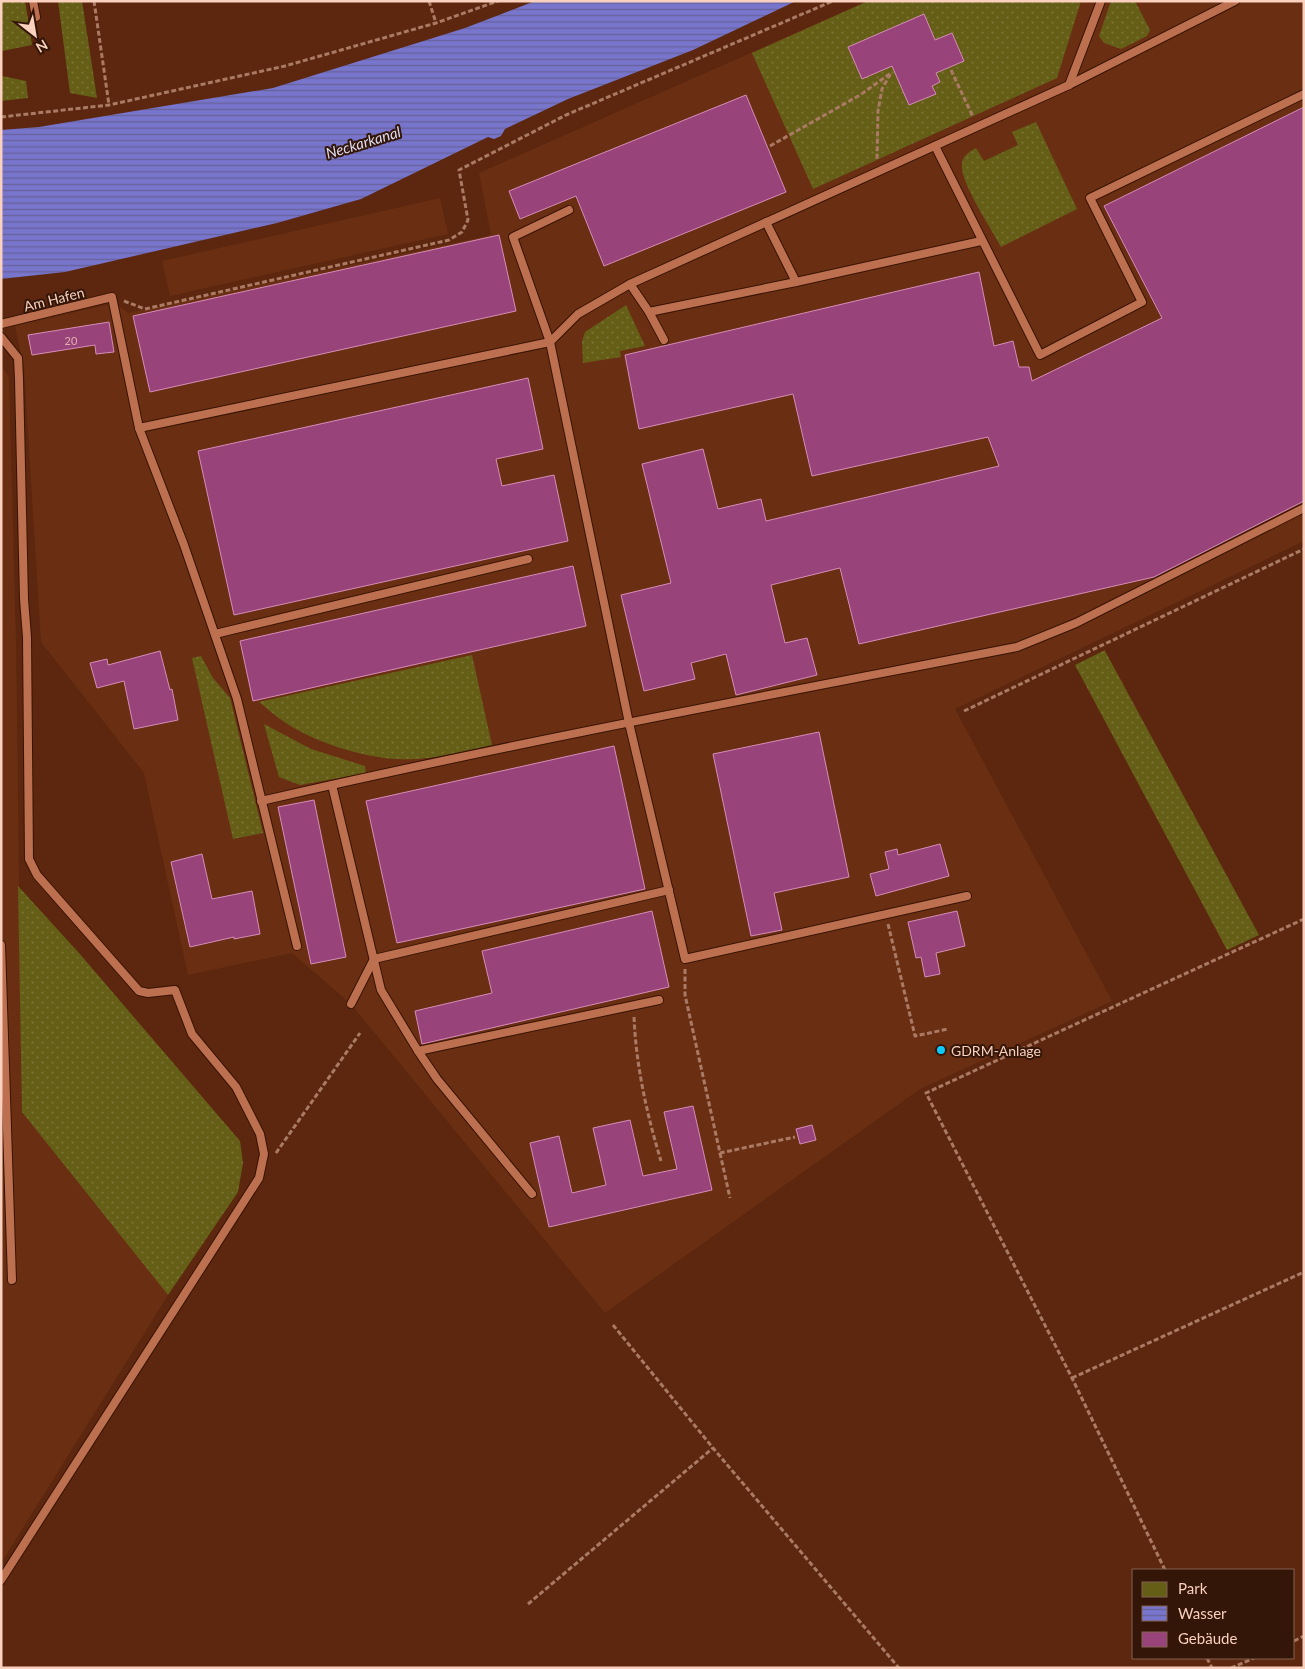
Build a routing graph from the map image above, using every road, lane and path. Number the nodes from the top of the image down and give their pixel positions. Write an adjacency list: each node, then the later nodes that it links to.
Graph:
1 (33, 1): 8 (lane)
2 (94, 1): 13 (path)
3 (429, 1): 9 (path)
4 (498, 1): 9 (path)
5 (833, 1): 24 (path)
6 (1101, 1): 11 (lane)
7 (1235, 1): 11 (lane)
8 (36, 17)
9 (436, 23): 13 (path)
10 (951, 70): 15 (path)
11 (1069, 85): 15 (lane)
12 (1304, 94): 21 (lane)
13 (109, 105): 14 (path)
14 (1, 117)
15 (978, 127): 17 (lane)
16 (770, 146): 18 (path)
17 (935, 146): 18 (lane); 21 (lane)
18 (877, 172): 20 (lane)
19 (568, 210): 29 (lane)
20 (766, 222): 22 (lane); 23 (lane)
21 (982, 240): 22 (lane)
22 (796, 282): 25 (lane)
23 (630, 284): 25 (lane); 29 (lane)
24 (112, 297): 26 (lane, Am Hafen); 30 (lane)
25 (649, 312): 28 (lane)
26 (1, 324)
27 (2, 337): 67 (lane)
28 (664, 340)
29 (550, 342): 30 (lane); 36 (lane)
30 (139, 428): 34 (lane)
31 (1304, 508): 36 (lane)
32 (1304, 549): 35 (path)
33 (528, 559): 34 (lane)
34 (215, 634): 38 (lane)
35 (964, 711)
36 (629, 723): 37 (lane); 39 (lane)
37 (332, 784): 38 (lane); 45 (lane)
38 (261, 801): 44 (lane)
39 (669, 890): 45 (lane); 46 (lane)
40 (968, 896): 41 (lane)
41 (886, 913): 46 (lane); 50 (path)
42 (1304, 919): 64 (path)
43 (1, 945): 53 (lane)
44 (297, 946)
45 (374, 958): 48 (lane); 52 (lane)
46 (685, 959): 55 (path)
47 (659, 1000): 49 (lane)
48 (351, 1004)
49 (634, 1006): 52 (lane); 57 (path)
50 (948, 1029)
51 (360, 1033): 56 (path)
52 (418, 1051): 58 (lane)
53 (5, 1118): 60 (lane)
54 (795, 1137): 55 (path)
55 (720, 1153): 59 (path)
56 (276, 1154)
57 (661, 1161)
58 (532, 1194)
59 (730, 1198)
60 (6, 1199): 62 (lane)
61 (1304, 1272): 64 (path)
62 (12, 1280)
63 (613, 1325): 65 (path)
64 (1072, 1378): 66 (path)
65 (713, 1448): 68 (path); 70 (path)
66 (1165, 1569)
67 (1, 1580)
68 (528, 1604)
69 (1252, 1659): 71 (path)
70 (899, 1668)
71 (1231, 1668)

